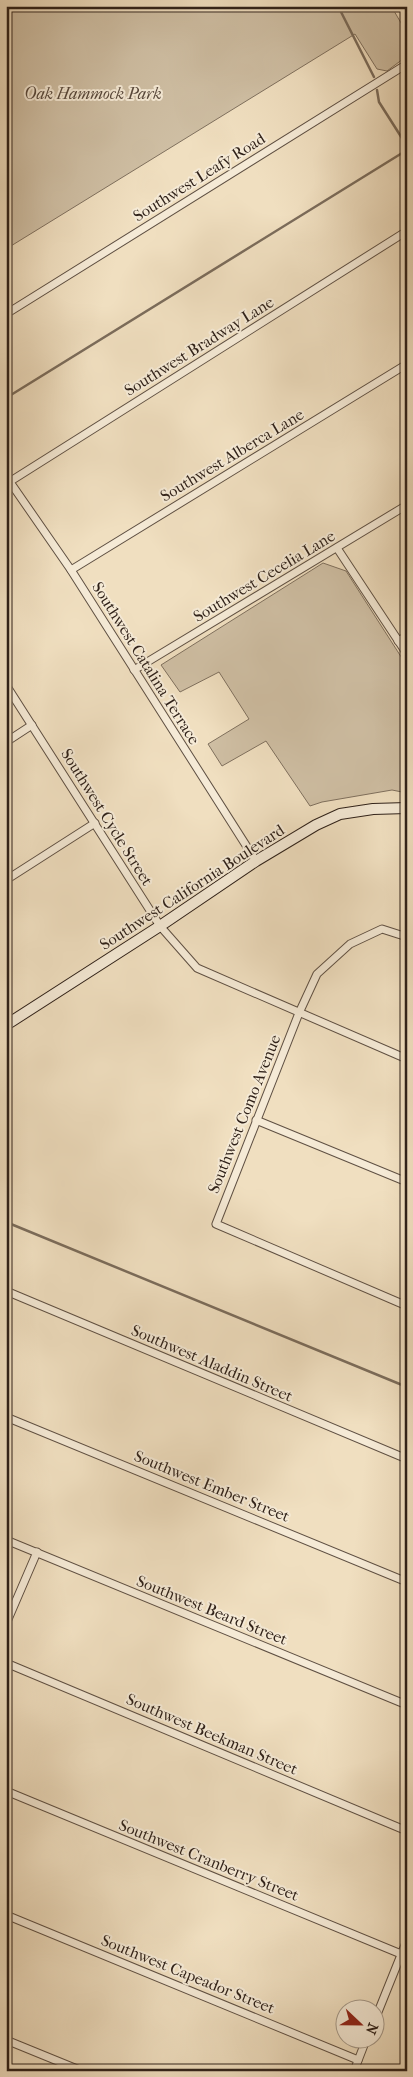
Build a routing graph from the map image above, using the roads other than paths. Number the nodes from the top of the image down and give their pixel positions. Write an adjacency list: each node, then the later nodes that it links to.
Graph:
1 (407, 64): 3 (street, Southwest Leafy Road)
2 (407, 231): 5 (street, Southwest Bradway Lane)
3 (6, 314)
4 (407, 364): 8 (street, Southwest Alberca Lane)
5 (8, 483): 8 (street, Southwest Catalina Terrace)
6 (407, 504): 7 (street, Southwest Cecelia Lane)
7 (337, 548): 10 (street); 12 (street, Southwest Cecelia Lane)
8 (71, 570): 12 (street, Southwest Catalina Terrace)
9 (407, 636): 10 (street)
10 (398, 641): 11 (street)
11 (407, 654)
12 (134, 670): 18 (street, Southwest Catalina Terrace)
13 (6, 685): 14 (street, Southwest Cycle Street)
14 (32, 725): 15 (street); 17 (street, Southwest Cycle Street)
15 (6, 742)
16 (407, 808): 18 (street, Southwest California Boulevard)
17 (94, 823): 19 (street); 20 (street, Southwest Cycle Street)
18 (256, 861): 20 (street, Southwest California Boulevard)
19 (6, 880)
20 (160, 926): 22 (street, Southwest Cycle Street); 23 (street, Southwest California Boulevard)
21 (407, 937): 22 (street, Southwest Como Avenue)
22 (299, 1013): 24 (street, Southwest Cycle Street); 25 (street, Southwest Como Avenue)
23 (6, 1024)
24 (407, 1059)
25 (256, 1120): 26 (street); 28 (street, Southwest Como Avenue)
26 (407, 1182)
27 (6, 1291): 30 (street, Southwest Aladdin Street)
28 (407, 1306)
29 (6, 1417): 33 (street, Southwest Ember Street)
30 (407, 1459)
31 (6, 1540): 32 (street, Southwest Beard Street)
32 (36, 1552): 34 (street); 36 (street, Southwest Beard Street)
33 (407, 1582)
34 (6, 1624)
35 (6, 1663): 38 (street, Southwest Beekman Street)
36 (407, 1705)
37 (6, 1791): 41 (street, Southwest Cranberry Street)
38 (407, 1831)
39 (6, 1915): 45 (street, Southwest Capeador Street)
40 (407, 1940): 41 (street)
41 (401, 1954): 42 (street)
42 (383, 2000)
43 (6, 2040): 46 (street)
44 (362, 2050): 45 (street)
45 (358, 2060): 47 (street)
46 (82, 2071)
47 (354, 2071)

